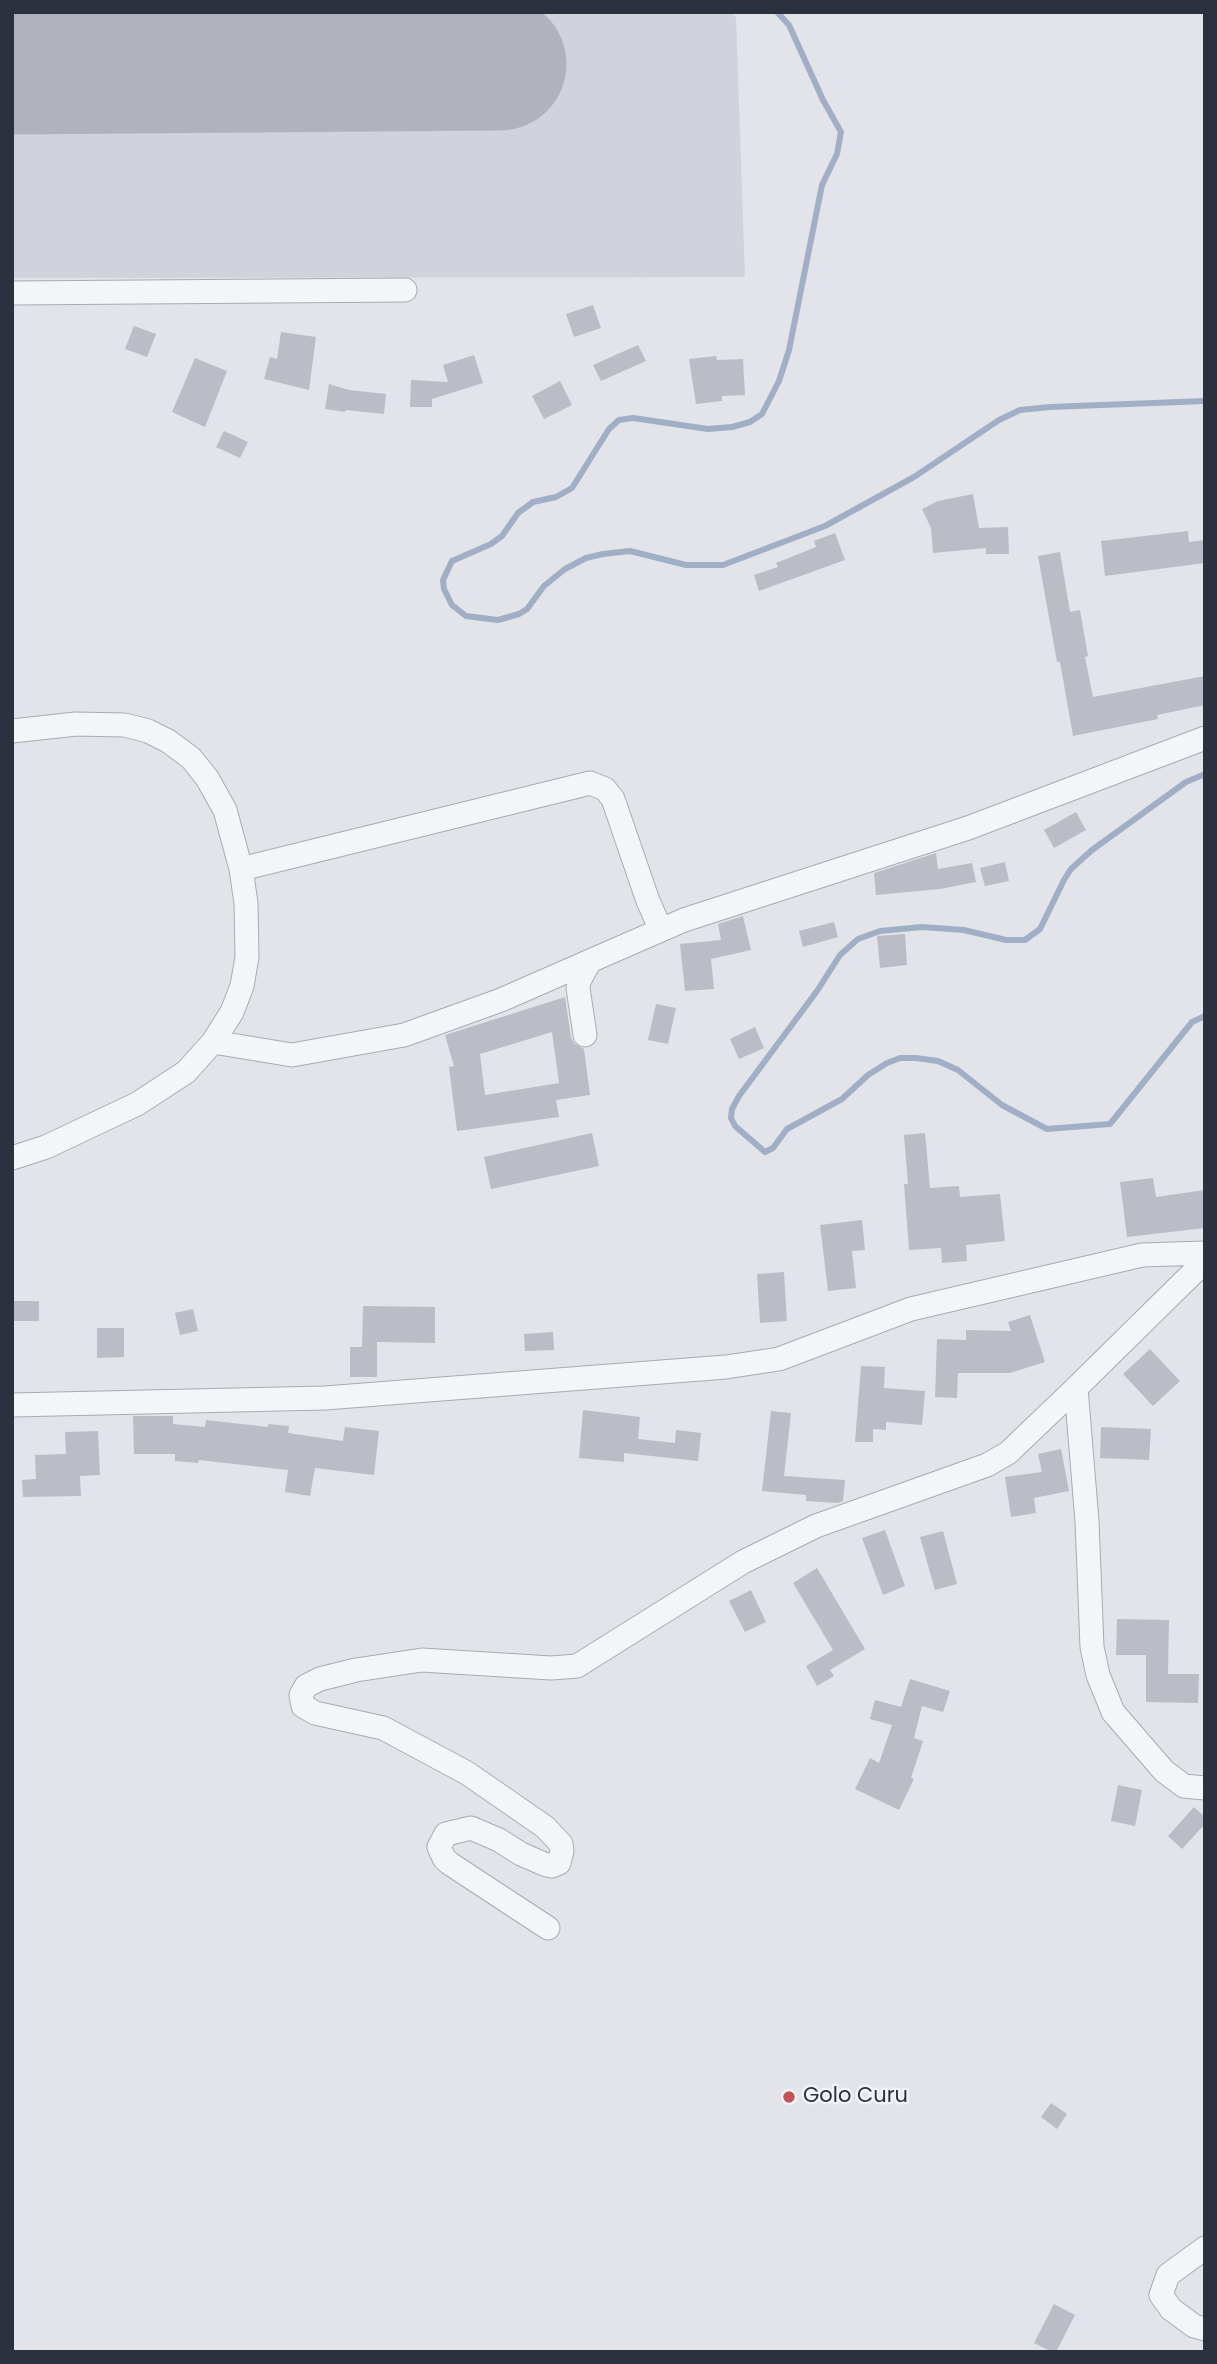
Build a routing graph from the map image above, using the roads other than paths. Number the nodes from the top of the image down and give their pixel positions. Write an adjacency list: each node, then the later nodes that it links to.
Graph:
1 (405, 290): 2 (street)
2 (12, 293)
3 (12, 731): 5 (street)
4 (1205, 738): 6 (street)
5 (241, 869): 6 (street); 9 (street)
6 (661, 930): 7 (street)
7 (590, 961): 8 (street); 9 (street)
8 (585, 1035)
9 (213, 1042): 10 (street)
10 (12, 1158)
11 (1205, 1253): 14 (street)
12 (1205, 1261): 13 (street)
13 (1076, 1388): 15 (street); 16 (street)
14 (12, 1405)
15 (1203, 1792)
16 (548, 1928)
17 (1205, 2248): 18 (street)
18 (1205, 2329)

